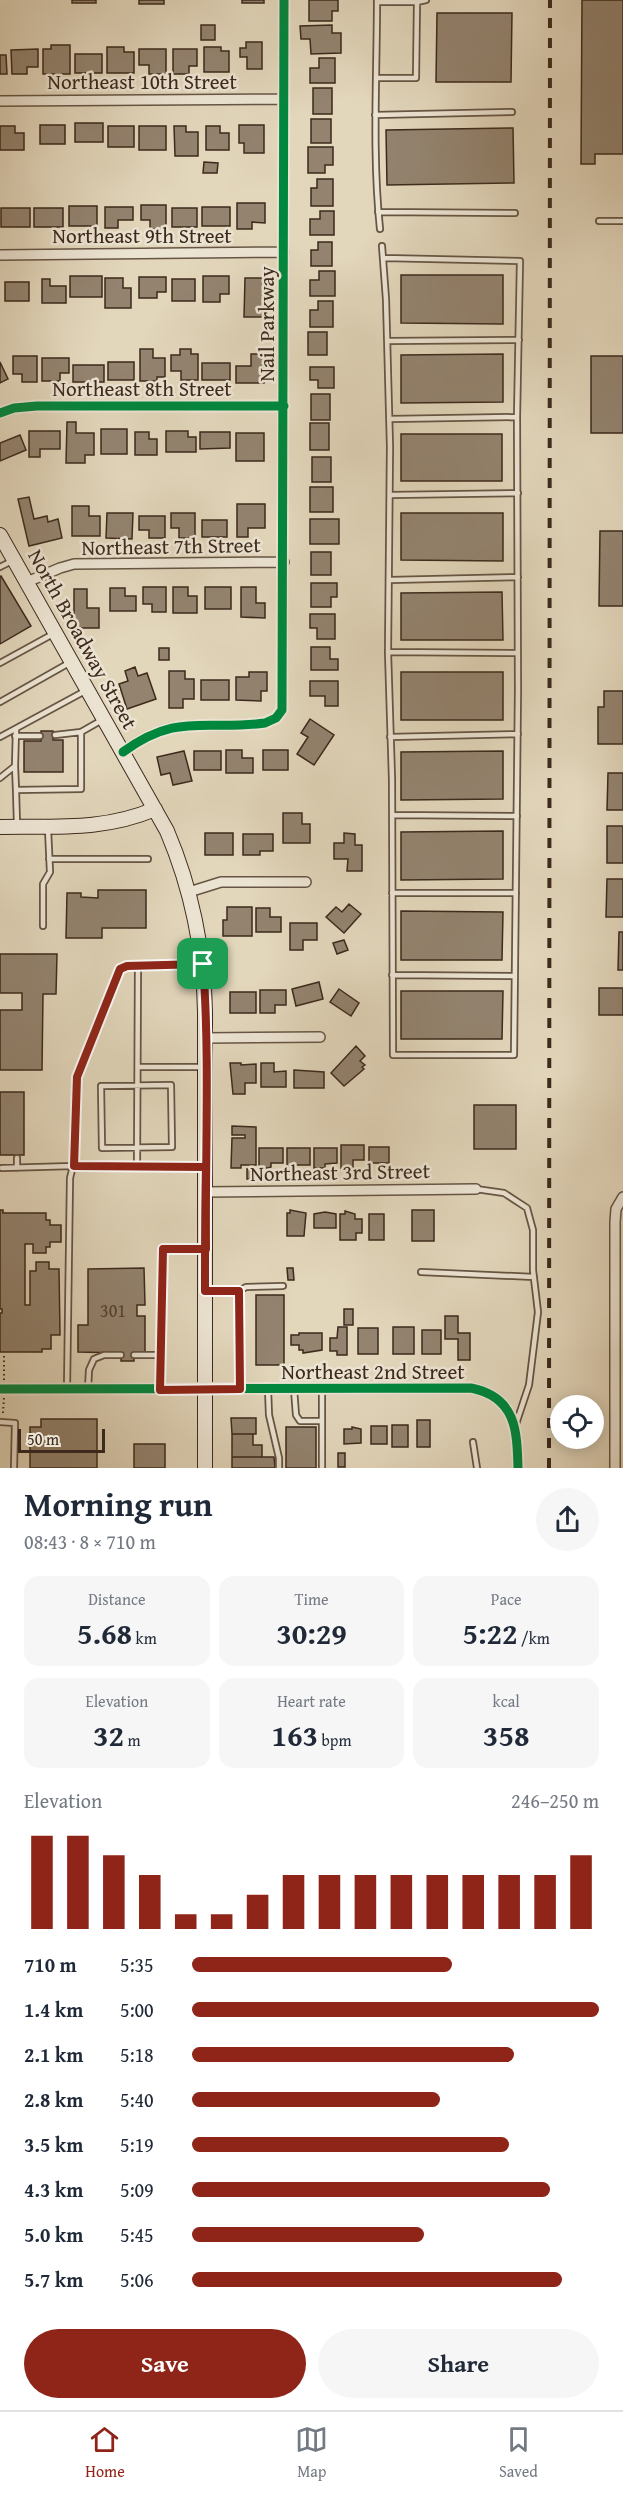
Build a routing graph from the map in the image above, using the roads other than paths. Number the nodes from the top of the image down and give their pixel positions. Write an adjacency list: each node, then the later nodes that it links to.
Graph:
1 (284, 0): 6 (street, Nail Parkway)
2 (426, 0): 4 (lane)
3 (377, 1): 4 (lane); 5 (lane)
4 (417, 2): 5 (lane)
5 (376, 78): 9 (lane)
6 (283, 99): 7 (street, Northeast 10th Street); 16 (street, Nail Parkway)
7 (0, 101)
8 (512, 112): 9 (lane)
9 (375, 116): 10 (lane)
10 (378, 212): 11 (lane); 14 (lane)
11 (515, 213)
12 (599, 221): 13 (lane)
13 (623, 221)
14 (380, 229)
15 (382, 246): 18 (lane)
16 (284, 252): 17 (street, Northeast 9th Street); 21 (street, Nail Parkway)
17 (0, 255)
18 (384, 258): 19 (lane); 20 (lane)
19 (519, 340): 20 (lane); 23 (lane)
20 (388, 341): 24 (lane)
21 (284, 406): 22 (street, Northeast 8th Street); 29 (street, Nail Parkway)
22 (0, 413)
23 (517, 417): 24 (lane); 25 (lane)
24 (390, 419): 26 (lane)
25 (518, 493): 26 (lane); 31 (lane)
26 (391, 495): 32 (lane)
27 (0, 536): 28 (main road, North Broadway Street)
28 (14, 560): 30 (lane); 33 (main road, North Broadway Street)
29 (284, 562): 33 (street, Northeast 7th Street); 50 (street, Nail Parkway)
30 (0, 567)
31 (518, 577): 32 (lane); 36 (lane)
32 (390, 580): 35 (lane)
33 (27, 582): 34 (main road, North Broadway Street)
34 (55, 632): 37 (main road, North Broadway Street); 38 (lane)
35 (388, 652): 36 (lane); 48 (lane)
36 (518, 653): 44 (lane)
37 (71, 661): 39 (main road, North Broadway Street); 40 (lane)
38 (0, 663)
39 (87, 690): 41 (main road, North Broadway Street); 42 (lane)
40 (0, 702)
41 (104, 719): 43 (lane); 50 (main road, North Broadway Street)
42 (16, 729): 46 (lane); 49 (lane)
43 (81, 732): 45 (lane); 53 (lane)
44 (518, 734): 48 (lane); 56 (lane)
45 (55, 735)
46 (15, 736): 47 (lane); 51 (lane)
47 (40, 736)
48 (390, 737): 55 (lane)
49 (0, 738)
50 (123, 752): 54 (main road, North Broadway Street)
51 (15, 766): 52 (lane); 53 (lane)
52 (0, 778)
53 (16, 790): 57 (lane)
54 (154, 809): 58 (main road); 63 (main road, North Broadway Street)
55 (392, 815): 56 (lane); 64 (lane)
56 (517, 816): 65 (lane)
57 (17, 826): 58 (main road); 59 (main road)
58 (48, 826): 60 (lane)
59 (0, 827)
60 (49, 859): 61 (lane); 66 (lane)
61 (148, 859)
62 (306, 882): 63 (street)
63 (189, 892): 67 (main road, North Broadway Street)
64 (392, 893): 65 (lane); 69 (lane)
65 (516, 893): 70 (lane)
66 (43, 926)
67 (203, 964): 68 (lane); 72 (main road, North Broadway Street)
68 (138, 965): 73 (lane); 78 (lane)
69 (392, 975): 70 (lane); 70 (lane)
70 (515, 976)
71 (320, 1037): 72 (street)
72 (206, 1038): 74 (main road, North Broadway Street)
73 (138, 1067): 74 (lane); 75 (lane)
74 (206, 1067): 80 (main road, North Broadway Street)
75 (138, 1085): 76 (lane); 76 (lane); 76 (lane)
76 (138, 1148): 79 (lane)
77 (17, 1158): 82 (lane)
78 (74, 1166): 79 (lane); 82 (lane); 98 (lane)
79 (137, 1167): 80 (lane)
80 (206, 1167): 84 (main road, North Broadway Street)
81 (2, 1168): 82 (lane)
82 (17, 1168)
83 (476, 1189): 84 (street, Northeast 3rd Street); 88 (lane)
84 (205, 1192): 86 (main road, North Broadway Street)
85 (623, 1197): 89 (street)
86 (206, 1249): 91 (main road, North Broadway Street); 95 (lane)
87 (421, 1272): 88 (lane)
88 (534, 1277): 108 (lane)
89 (619, 1283): 105 (street)
90 (283, 1286): 92 (lane)
91 (205, 1291): 92 (lane); 104 (main road, North Broadway Street)
92 (239, 1291): 100 (lane)
93 (121, 1355): 99 (lane)
94 (134, 1355): 95 (lane)
95 (161, 1356): 103 (lane)
96 (322, 1388): 102 (street, Northeast 2nd Street); 106 (lane); 108 (street, Northeast 2nd Street)
97 (0, 1389): 98 (street, Northeast 2nd Street)
98 (67, 1389): 99 (street, Northeast 2nd Street)
99 (88, 1389): 103 (street, Northeast 2nd Street)
100 (240, 1389): 101 (street, Northeast 2nd Street); 104 (street, Northeast 2nd Street)
101 (268, 1389): 102 (street, Northeast 2nd Street); 112 (lane)
102 (294, 1389): 106 (lane)
103 (160, 1390): 104 (street, Northeast 2nd Street)
104 (206, 1390): 111 (main road, North Broadway Street)
105 (620, 1392): 116 (street)
106 (322, 1421): 113 (lane)
107 (0, 1422): 110 (lane)
108 (515, 1427): 115 (street, Northeast 2nd Street)
109 (473, 1442): 114 (lane)
110 (14, 1468)
111 (205, 1468)
112 (279, 1468)
113 (322, 1468)
114 (477, 1468)
115 (518, 1468)
116 (615, 1468)

